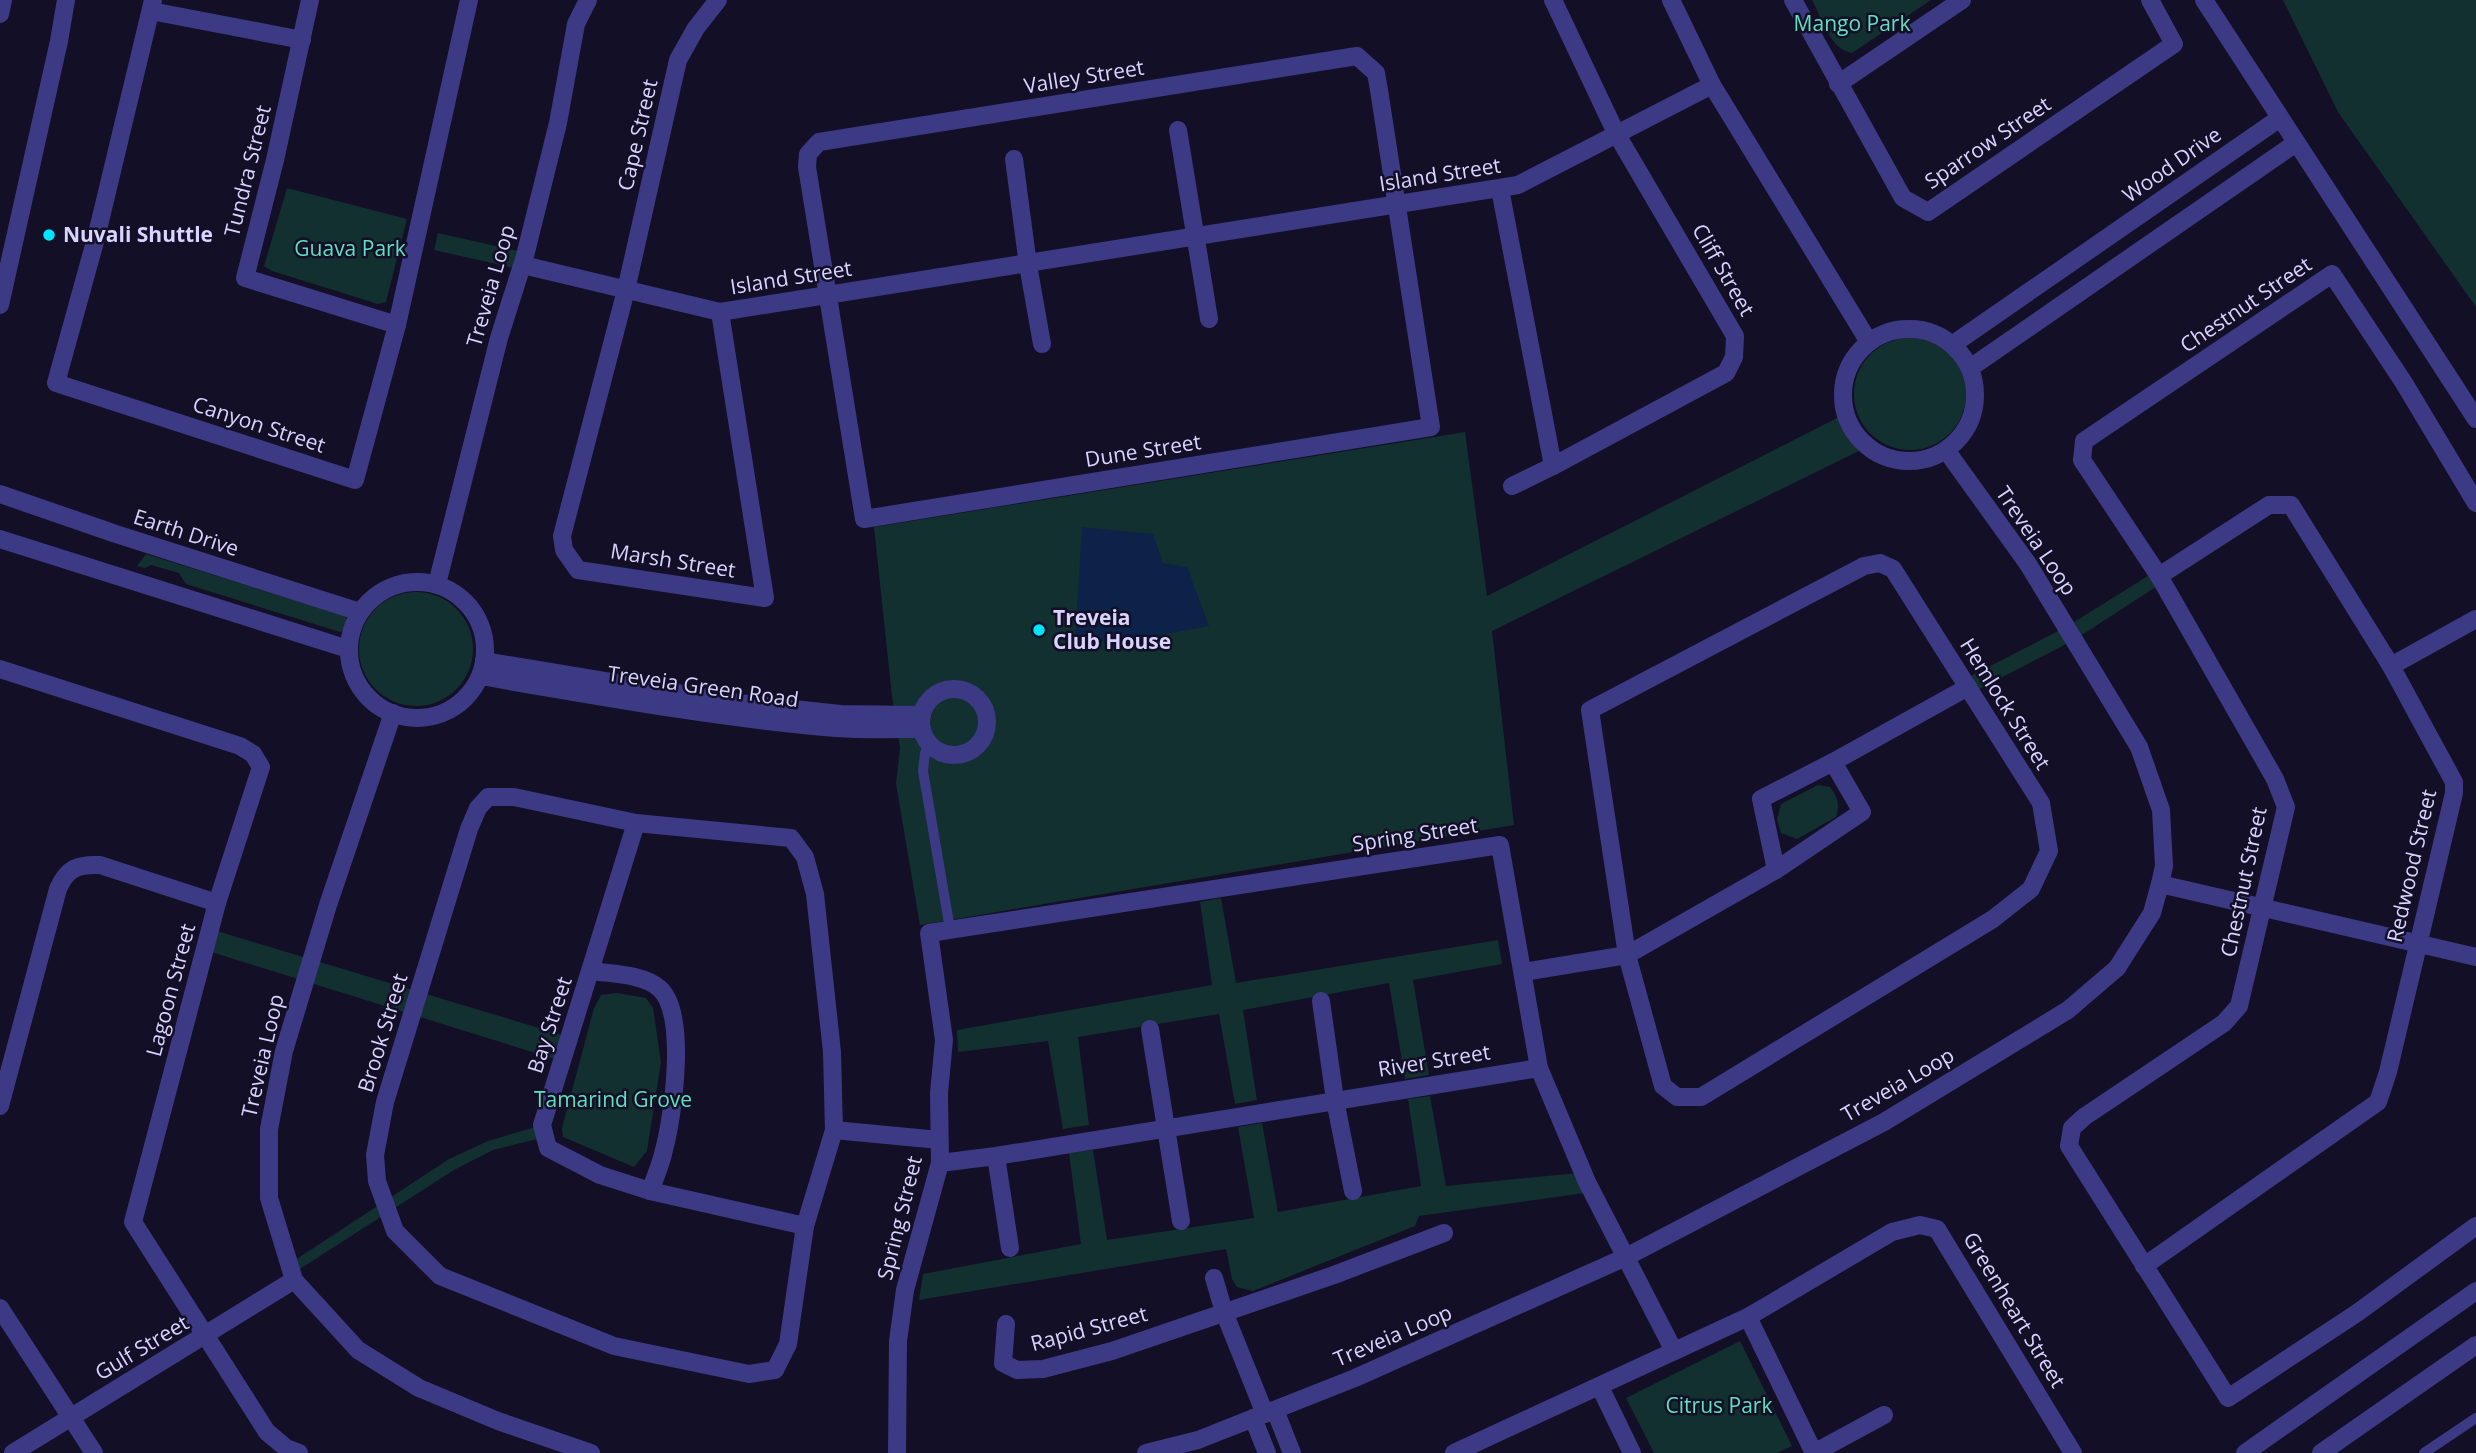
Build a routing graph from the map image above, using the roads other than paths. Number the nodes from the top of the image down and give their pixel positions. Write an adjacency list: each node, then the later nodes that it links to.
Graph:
1 (3, 0): 14 (street)
2 (65, 0): 32 (street)
3 (310, 0): 15 (street, Tundra Street)
4 (469, 0): 35 (street, Canyon Street)
5 (588, 0): 27 (street, Treveia Loop)
6 (718, 0): 30 (street, Cape Street)
7 (1553, 0): 20 (street)
8 (1671, 0): 17 (street)
9 (1793, 0): 16 (street, Sparrow Street)
10 (1962, 0): 16 (street)
11 (2150, 0): 16 (street, Sparrow Street)
12 (2204, 0): 18 (street)
13 (152, 6): 15 (street); 35 (street, Canyon Street)
14 (0, 14)
15 (302, 40): 35 (street, Tundra Street)
16 (1838, 84)
17 (1712, 85): 20 (street, Island Street); 36 (street)
18 (2280, 118): 21 (street); 26 (street, Wood Drive)
19 (1178, 130): 25 (street)
20 (1616, 133): 23 (street, Island Street); 42 (street, Cliff Street)
21 (2297, 143): 29 (street); 40 (street)
22 (1014, 159): 28 (street)
23 (1500, 189): 24 (street, Island Street); 42 (street)
24 (1398, 205): 25 (street, Island Street); 31 (street, Valley Street); 31 (street, Dune Street)
25 (1195, 235): 28 (street, Island Street); 34 (street)
26 (2091, 249): 29 (street); 38 (street, Wood Drive)
27 (523, 265): 30 (street, Island Street); 48 (street, Treveia Loop)
28 (1028, 265): 31 (street, Island Street); 37 (street)
29 (2109, 272): 39 (street)
30 (626, 290): 33 (street, Island Street); 33 (street, Marsh Street)
31 (829, 295): 33 (street, Island Street)
32 (0, 305)
33 (720, 312)
34 (1209, 319)
35 (397, 326)
36 (1869, 342): 38 (street); 41 (street)
37 (1042, 344)
38 (1952, 345): 39 (street)
39 (1970, 368): 41 (street)
40 (2476, 419)
41 (1946, 450): 61 (street, Treveia Loop)
42 (1553, 466): 43 (street, Cliff Street)
43 (1512, 486)
44 (0, 494): 49 (street, Earth Drive)
45 (2476, 503): 47 (street, Chestnut Street)
46 (0, 539): 51 (street)
47 (2159, 576): 52 (street, Redwood Street); 63 (street, Chestnut Street)
48 (437, 584): 49 (street); 53 (street)
49 (360, 612): 51 (street)
50 (2476, 619): 52 (street)
51 (348, 649): 56 (street)
52 (2391, 666): 65 (street, Redwood Street)
53 (482, 668): 56 (street); 57 (street, Treveia Green Road)
54 (0, 669): 62 (street, Lagoon Street)
55 (1968, 687): 58 (street); 66 (street, Hemlock Street); 66 (street, Hemlock Street)
56 (393, 713): 91 (street, Treveia Loop)
57 (924, 729): 64 (lane, Treveia Green Road)
58 (1833, 762): 60 (street); 60 (street)
59 (636, 822): 68 (street, Bay Street); 77 (street, Brook Street); 84 (street, Brook Street)
60 (1776, 870): 66 (street)
61 (2160, 884): 63 (street); 88 (street, Treveia Loop)
62 (217, 903): 73 (street); 97 (street, Lagoon Street)
63 (2262, 909): 65 (street); 89 (street, Chestnut Street)
64 (950, 929): 69 (street, Spring Street); 78 (street, Spring Street)
65 (2418, 944): 67 (street); 89 (street, Redwood Street)
66 (1628, 955): 69 (street)
67 (2476, 957)
68 (592, 971): 81 (street, Bay Street); 81 (street, Bay Street)
69 (1523, 972): 72 (street, Spring Street)
70 (1321, 1000): 74 (street)
71 (1150, 1029): 76 (street)
72 (1539, 1068): 74 (street, River Street); 88 (street, Spring Street)
73 (4, 1072): 75 (street)
74 (1335, 1100): 76 (street, River Street); 82 (street)
75 (0, 1106)
76 (1167, 1126): 79 (street, River Street); 83 (street)
77 (834, 1130): 78 (street); 84 (street, Brook Street)
78 (939, 1140): 80 (street, Spring Street)
79 (996, 1156): 80 (street, River Street); 87 (street)
80 (940, 1163): 109 (street, Spring Street)
81 (650, 1191): 84 (street, Bay Street)
82 (1353, 1191)
83 (1181, 1221)
84 (805, 1226)
85 (2476, 1226): 89 (street, Chestnut Street)
86 (1444, 1233): 94 (street, Rapid Street)
87 (1010, 1248)
88 (1626, 1257): 99 (street); 101 (street, Treveia Loop)
89 (2144, 1266)
90 (1214, 1278): 94 (street)
91 (294, 1280): 97 (street, Gulf Street); 108 (street, Treveia Loop)
92 (2476, 1292): 116 (street)
93 (0, 1308): 104 (street)
94 (1224, 1312): 96 (street, Rapid Street); 101 (street)
95 (1748, 1317): 99 (street, Greenheart Street); 102 (street); 115 (street, Greenheart Street)
96 (1006, 1324)
97 (207, 1335): 104 (street, Gulf Street); 107 (street, Lagoon Street)
98 (2476, 1345): 117 (street)
99 (1674, 1351): 100 (street, Greenheart Street)
100 (1600, 1387): 113 (street, Greenheart Street); 114 (street)
101 (1265, 1414): 110 (street, Treveia Loop); 111 (street); 112 (street)
102 (1884, 1415)
103 (2476, 1418): 118 (lane)
104 (70, 1419): 105 (street, Gulf Street); 106 (street)
105 (13, 1453)
106 (94, 1453)
107 (299, 1453)
108 (591, 1453)
109 (897, 1453)
110 (1146, 1453)
111 (1267, 1453)
112 (1292, 1453)
113 (1454, 1453)
114 (1632, 1453)
115 (2073, 1453)
116 (2245, 1453)
117 (2320, 1453)
118 (2424, 1453)

